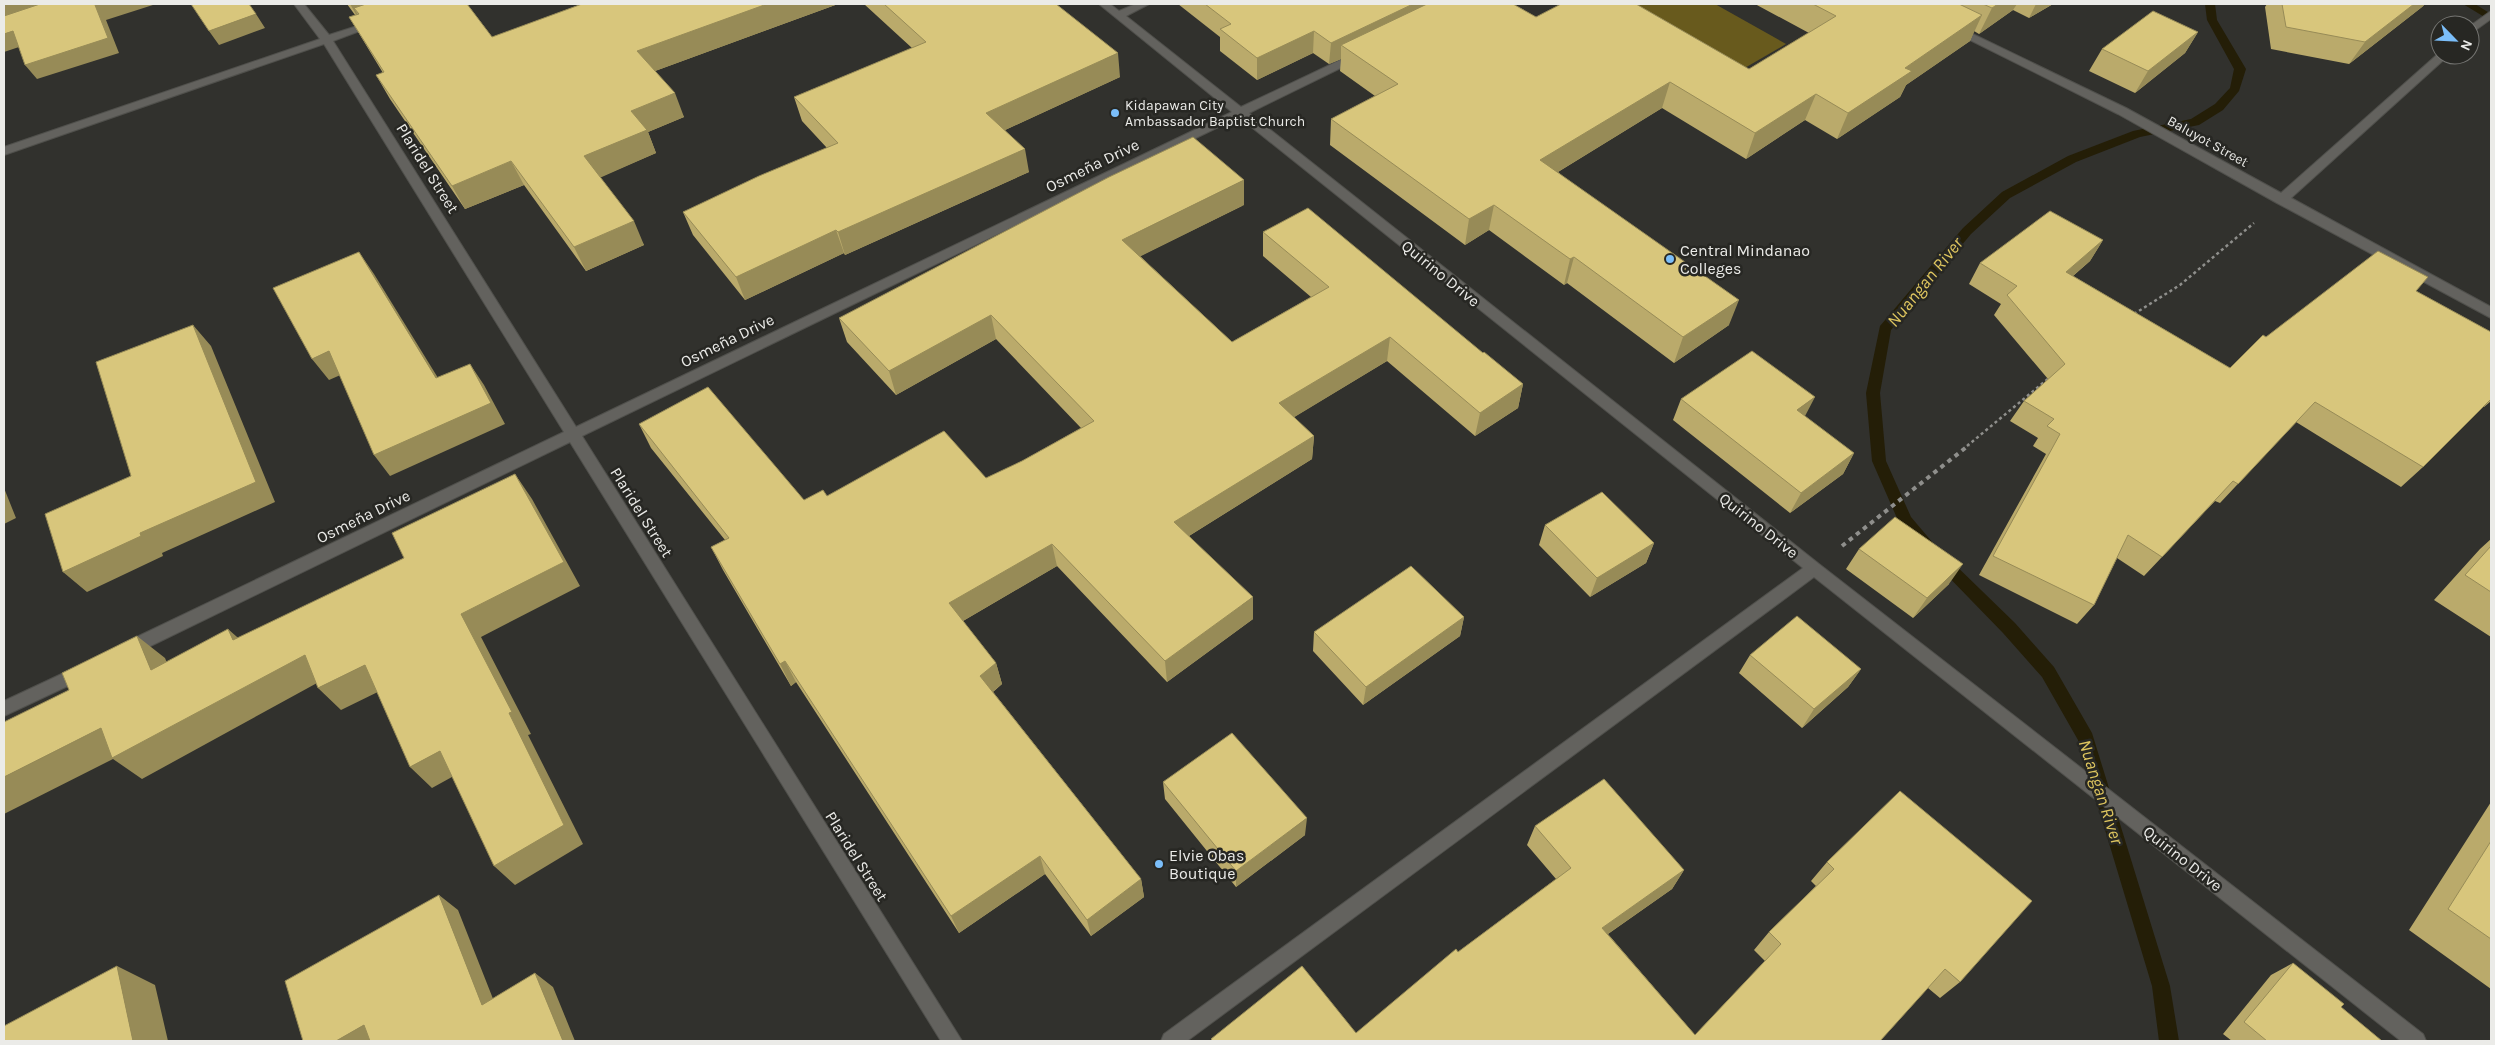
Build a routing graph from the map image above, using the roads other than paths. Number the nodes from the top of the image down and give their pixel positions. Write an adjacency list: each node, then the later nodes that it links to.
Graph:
1 (299, 4): 9 (street, Plaridel Street)
2 (1104, 4): 5 (street, Quirino Drive)
3 (1144, 4): 5 (street)
4 (2491, 14): 8 (street)
5 (1119, 15): 12 (street, Quirino Drive)
6 (389, 19): 9 (street)
7 (1941, 21): 14 (street, Baluyot Street)
8 (2480, 23)
9 (327, 40): 13 (street); 16 (street, Plaridel Street)
10 (1371, 50): 12 (street, Osmeña Drive)
11 (2433, 65): 14 (street)
12 (1240, 113): 16 (street, Osmeña Drive); 17 (street, Quirino Drive)
13 (4, 152)
14 (2281, 200): 15 (street, Baluyot Street)
15 (2491, 313)
16 (573, 434): 18 (street, Osmeña Drive); 21 (street, Plaridel Street)
17 (1814, 568): 22 (street); 23 (street, Quirino Drive)
18 (110, 658)
19 (93, 666): 20 (street)
20 (4, 709)
21 (952, 1041)
22 (1170, 1041)
23 (2416, 1041)

